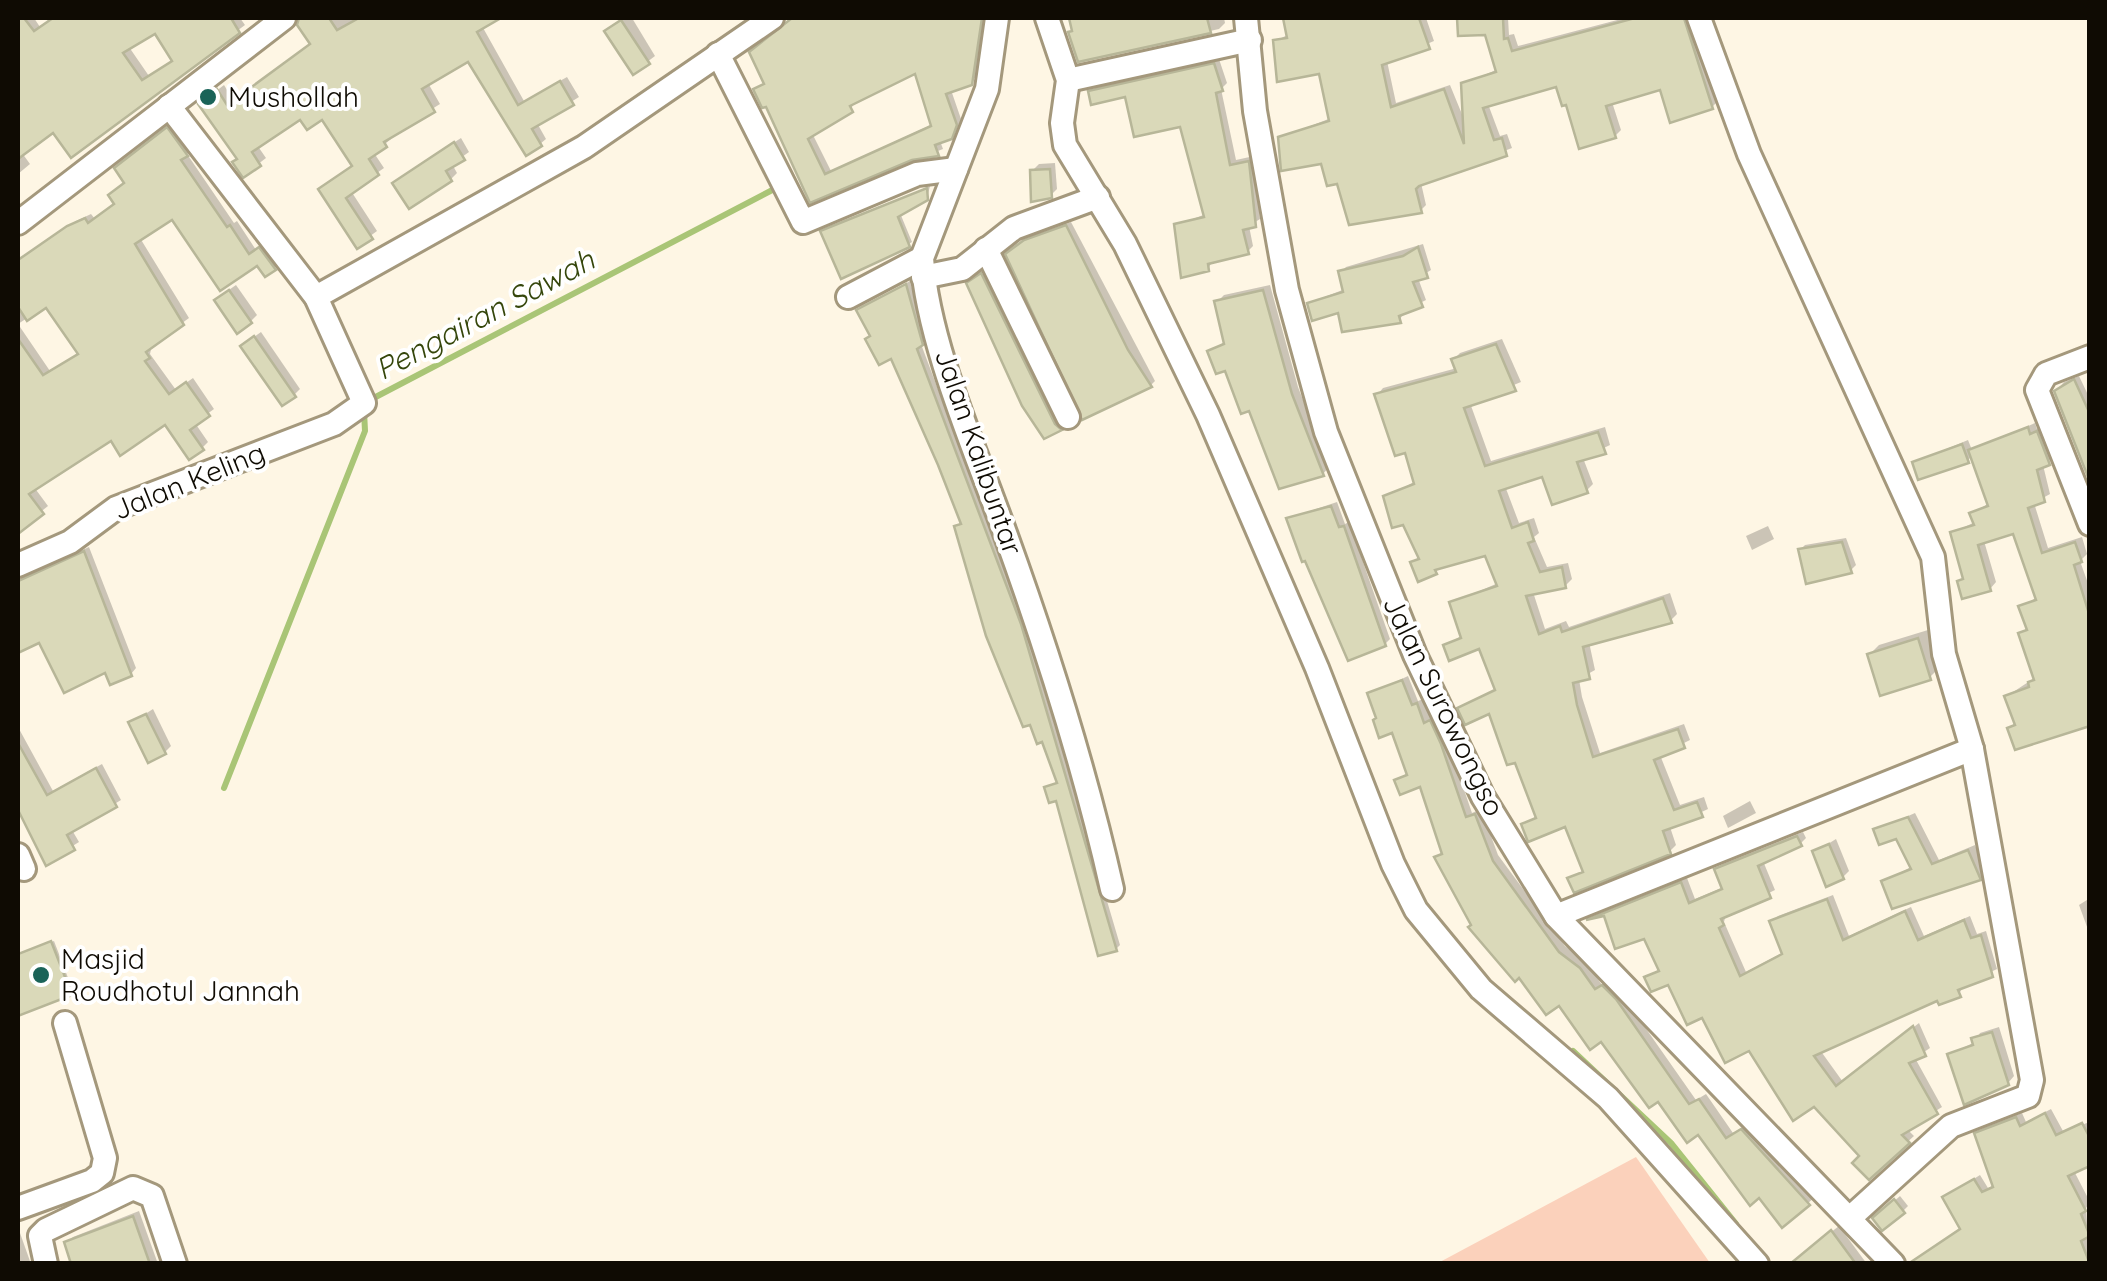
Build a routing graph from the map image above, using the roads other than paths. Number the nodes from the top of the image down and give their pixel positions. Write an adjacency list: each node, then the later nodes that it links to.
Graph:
1 (284, 18): 9 (street)
2 (772, 18): 7 (street)
3 (998, 18): 10 (street)
4 (1047, 18): 8 (street)
5 (1699, 18): 21 (street)
6 (1248, 29): 8 (street); 23 (street, Jalan Surowongso)
7 (718, 54): 10 (street); 15 (street)
8 (1068, 80): 11 (street)
9 (169, 106): 12 (street); 15 (street)
10 (956, 169): 14 (street)
11 (1089, 201): 13 (street); 29 (street)
12 (18, 223)
13 (986, 249): 14 (street); 18 (street)
14 (928, 270): 16 (street); 22 (street, Jalan Kalibuntar)
15 (316, 297): 20 (street, Jalan Keling)
16 (848, 297)
17 (2090, 357): 19 (street)
18 (1068, 417)
19 (2090, 524)
20 (18, 565)
21 (1972, 749): 23 (street); 26 (street)
22 (1112, 890)
23 (1556, 916): 26 (street, Jalan Surowongso)
24 (65, 1023): 25 (street)
25 (18, 1208)
26 (1851, 1217): 30 (street, Jalan Surowongso)
27 (46, 1264): 28 (street)
28 (175, 1264)
29 (1757, 1264)
30 (1892, 1264)

